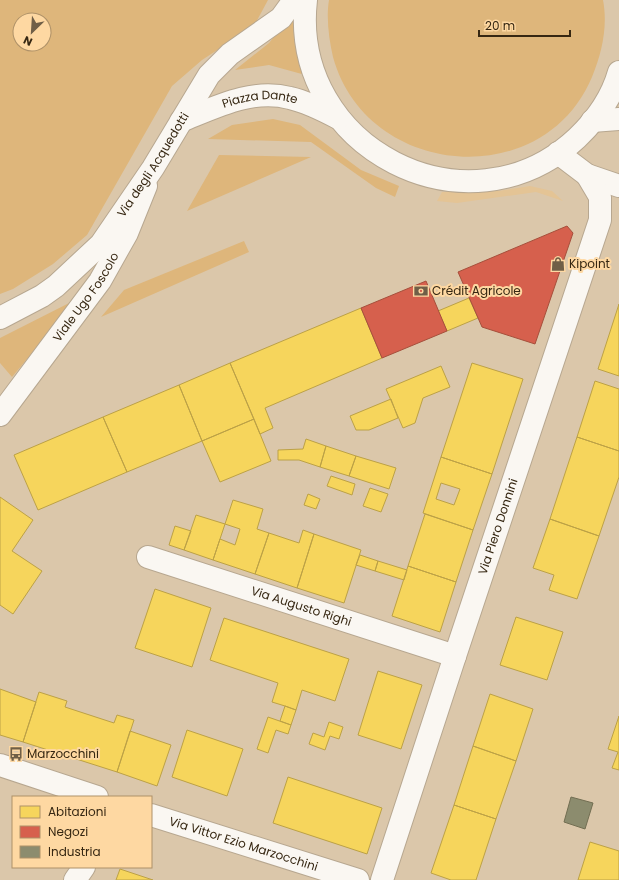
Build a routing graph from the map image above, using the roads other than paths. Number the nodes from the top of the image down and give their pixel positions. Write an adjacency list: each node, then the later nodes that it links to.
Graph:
1 (294, 0): 6 (street, Via degli Acquedotti)
2 (306, 0): 4 (street)
3 (619, 72): 7 (street)
4 (338, 118): 6 (street, Piazza Dante); 8 (street)
5 (619, 119): 7 (street)
6 (181, 120): 9 (street, Via degli Acquedotti)
7 (592, 121): 8 (street)
8 (558, 153): 10 (street)
9 (153, 168): 12 (street, Via degli Acquedotti); 13 (street, Viale Ugo Foscolo)
10 (587, 175): 11 (street); 15 (street, Via Piero Donnini)
11 (619, 186)
12 (0, 318)
13 (0, 415)
14 (148, 557): 15 (street, Via Augusto Righi)
15 (455, 656): 22 (street, Via Piero Donnini)
16 (0, 765): 17 (street)
17 (94, 796)
18 (152, 814): 21 (street, Via Vittor Ezio Marzocchini)
19 (83, 868): 20 (street)
20 (75, 880)
21 (358, 880)
22 (382, 880)

